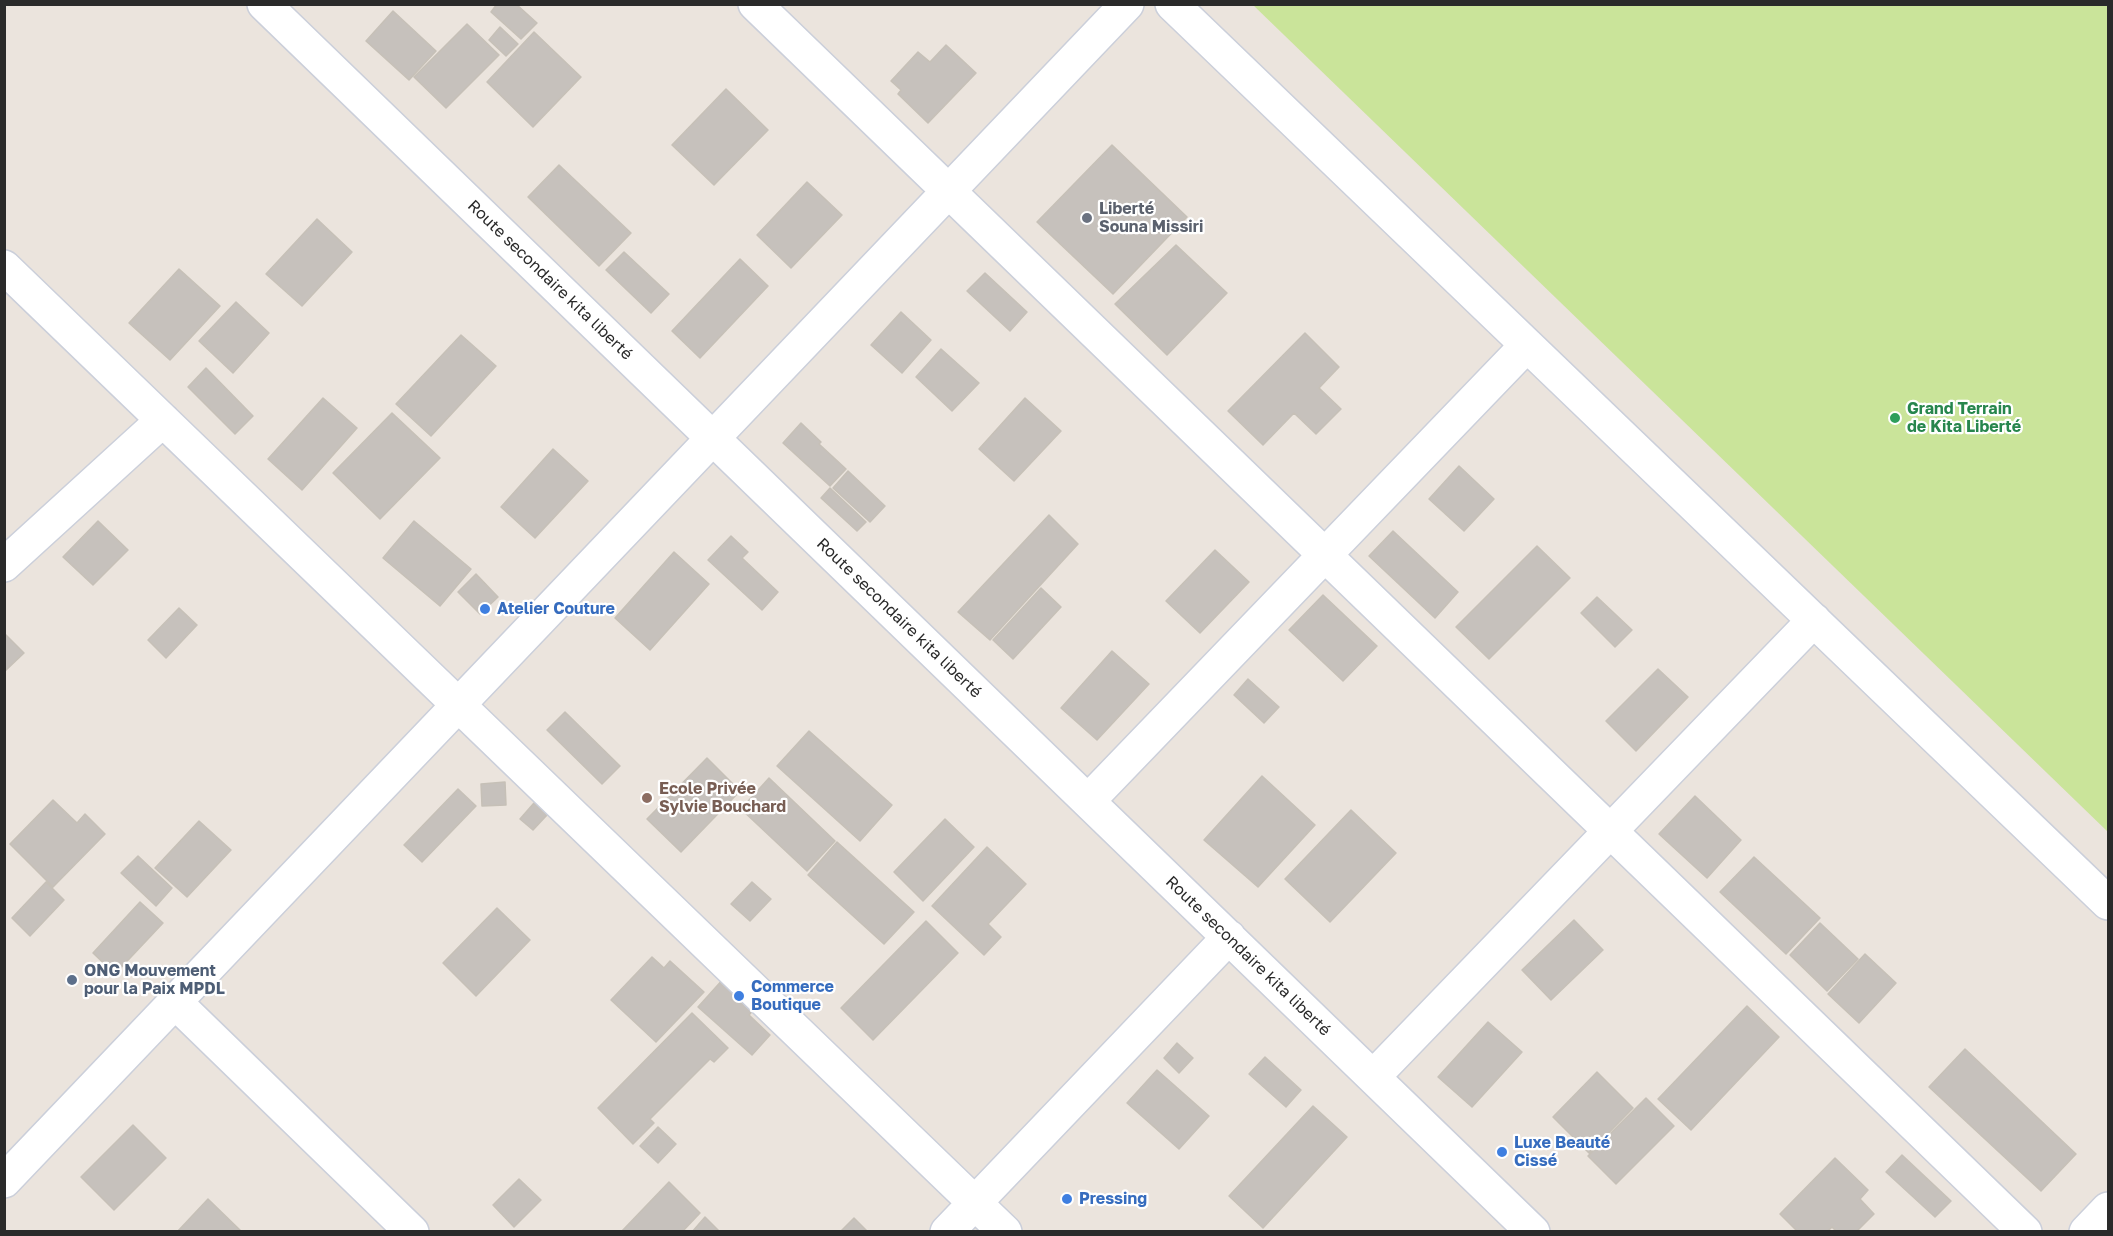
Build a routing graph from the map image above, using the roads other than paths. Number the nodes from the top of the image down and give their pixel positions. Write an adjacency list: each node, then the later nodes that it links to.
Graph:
1 (264, 4): 9 (street, Route secondaire kita liberté)
2 (755, 4): 5 (street)
3 (1127, 4): 5 (street)
4 (1172, 4): 7 (street)
5 (948, 192): 9 (street); 10 (street)
6 (4, 267): 8 (street)
7 (1527, 345): 10 (street); 12 (street)
8 (162, 420): 11 (street); 13 (street)
9 (713, 438): 13 (street); 14 (street, Route secondaire kita liberté)
10 (1324, 555): 14 (street); 15 (street)
11 (4, 565)
12 (1814, 620): 15 (street); 16 (street)
13 (459, 704): 18 (street); 21 (street)
14 (1088, 801): 17 (street, Route secondaire kita liberté)
15 (1610, 831): 19 (street); 27 (street)
16 (2109, 903)
17 (1228, 937): 19 (street, Route secondaire kita liberté); 21 (street)
18 (175, 1002): 20 (street); 23 (street)
19 (1373, 1077): 26 (street, Route secondaire kita liberté)
20 (4, 1181)
21 (975, 1202): 24 (street); 25 (street)
22 (2109, 1209): 28 (street)
23 (412, 1232)
24 (947, 1232)
25 (1005, 1232)
26 (1533, 1232)
27 (2025, 1232)
28 (2086, 1232)

